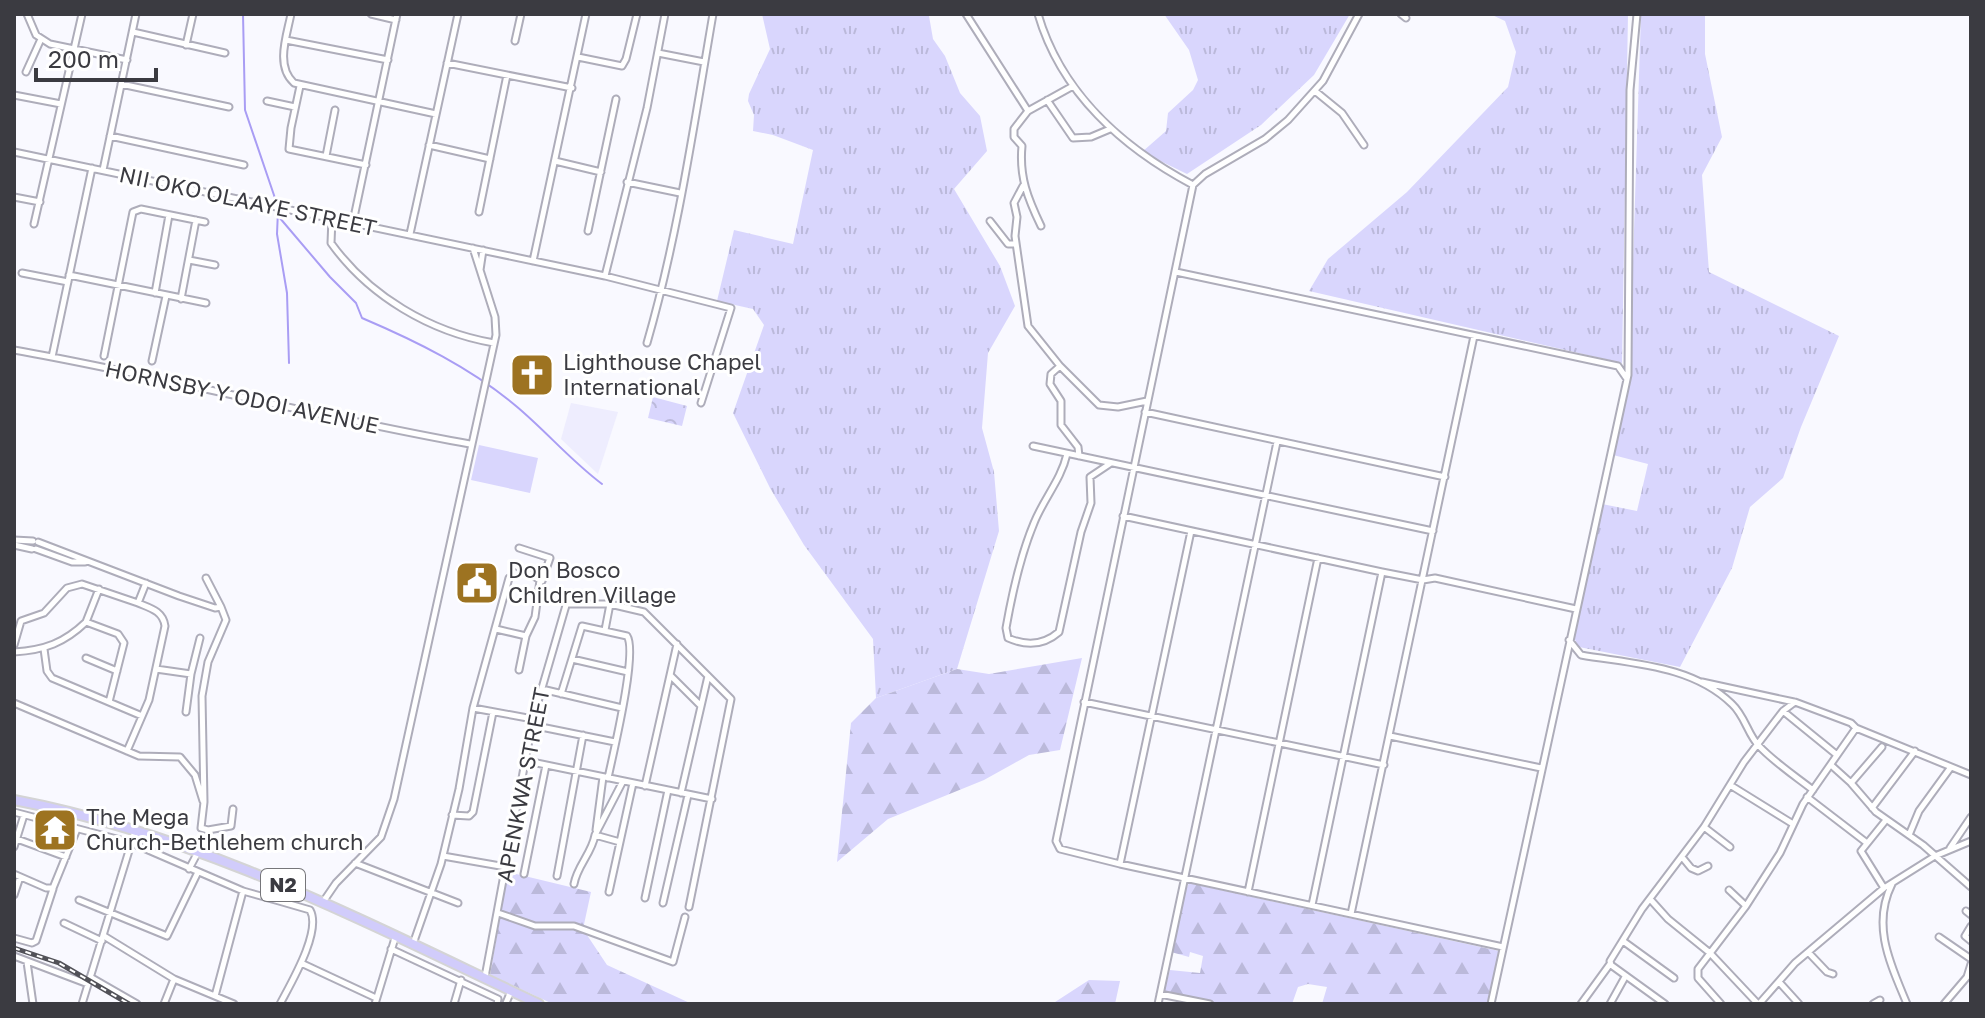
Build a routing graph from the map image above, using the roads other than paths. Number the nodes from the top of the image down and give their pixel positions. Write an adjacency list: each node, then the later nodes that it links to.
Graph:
1 (27, 14): 19 (street)
2 (82, 14): 23 (street)
3 (136, 14): 18 (street)
4 (193, 14): 22 (street)
5 (291, 14): 20 (street)
6 (371, 14): 17 (street)
7 (458, 14): 30 (street)
8 (521, 14): 21 (street)
9 (586, 14): 26 (street)
10 (637, 14): 26 (street)
11 (665, 14): 25 (street)
12 (713, 14): 29 (street)
13 (966, 14): 47 (street)
14 (1038, 14): 35 (street)
15 (1359, 14): 37 (street)
16 (1637, 14): 106 (street)
17 (396, 17): 28 (street)
18 (132, 32): 22 (street); 27 (street)
19 (41, 39): 23 (street); 31 (street)
20 (286, 40): 28 (street); 34 (street)
21 (515, 41)
22 (186, 45): 24 (street)
23 (74, 50): 27 (street); 43 (street)
24 (225, 53)
25 (658, 53): 29 (street); 63 (street)
26 (578, 57): 36 (street)
27 (127, 60): 33 (street)
28 (388, 60): 42 (street)
29 (704, 62): 66 (street)
30 (447, 63): 32 (street); 48 (street)
31 (26, 72)
32 (507, 75): 36 (street); 56 (street)
33 (121, 84): 44 (street); 50 (street)
34 (300, 86): 42 (street); 45 (street)
35 (1073, 86): 40 (street); 49 (street)
36 (572, 88): 57 (street)
37 (1315, 91): 52 (street); 64 (street)
38 (14, 95): 43 (street)
39 (616, 99): 62 (street)
40 (1047, 100): 47 (street); 49 (street)
41 (267, 101): 45 (street)
42 (379, 103): 48 (street); 59 (street)
43 (61, 104): 55 (street)
44 (229, 107)
45 (295, 107): 54 (street)
46 (335, 110): 54 (street)
47 (1028, 111): 65 (street)
48 (436, 114): 51 (street)
49 (1110, 129): 64 (street)
50 (110, 136): 58 (street); 61 (street)
51 (429, 145): 56 (street); 79 (street)
52 (1364, 145)
53 (14, 152): 55 (street, NII OKO OLAAYE STREET)
54 (325, 156): 59 (street)
55 (49, 159): 60 (street, NII OKO OLAAYE STREET); 68 (street)
56 (490, 159): 69 (street)
57 (555, 161): 62 (street); 84 (street)
58 (244, 165)
59 (366, 165): 75 (street)
60 (92, 168): 61 (street, NII OKO OLAAYE STREET); 89 (street)
61 (103, 170): 71 (street, NII OKO OLAAYE STREET)
62 (601, 172): 78 (street)
63 (627, 182): 66 (street); 90 (street)
64 (1193, 185): 87 (street)
65 (1023, 186): 77 (street); 80 (street)
66 (680, 193): 93 (street)
67 (14, 197): 68 (street)
68 (40, 202): 76 (street)
69 (479, 212)
70 (169, 215): 72 (street); 92 (street); 94 (street)
71 (332, 218): 75 (street, NII OKO OLAAYE STREET); 99 (street)
72 (196, 220): 74 (street); 83 (street)
73 (990, 221): 80 (street)
74 (205, 222)
75 (353, 222): 79 (street, NII OKO OLAAYE STREET)
76 (34, 224)
77 (1041, 226)
78 (588, 231)
79 (410, 234): 81 (street, NII OKO OLAAYE STREET)
80 (1015, 244): 105 (street)
81 (473, 248): 82 (street, NII OKO OLAAYE STREET); 86 (street)
82 (483, 250): 84 (street, NII OKO OLAAYE STREET); 86 (street)
83 (189, 260): 85 (street); 96 (street)
84 (533, 261): 90 (street, NII OKO OLAAYE STREET)
85 (215, 265)
86 (480, 271): 99 (street)
87 (1176, 272): 98 (street); 107 (street)
88 (22, 273): 91 (street)
89 (69, 275): 91 (street); 92 (street)
90 (605, 276): 93 (street, NII OKO OLAAYE STREET)
91 (68, 282): 103 (street)
92 (117, 286): 94 (street); 102 (street)
93 (661, 290): 100 (street); 108 (street, NII OKO OLAAYE STREET)
94 (155, 293): 95 (street)
95 (166, 296): 96 (street); 104 (street)
96 (181, 299): 97 (street)
97 (206, 303)
98 (1474, 336): 106 (street); 117 (street)
99 (494, 343): 111 (street)
100 (647, 343)
101 (14, 350): 103 (street, HORNSBY Y ODOI AVENUE)
102 (104, 356)
103 (52, 357): 111 (street, HORNSBY Y ODOI AVENUE)
104 (152, 361)
105 (1060, 366): 107 (street); 114 (street)
106 (1627, 379): 139 (street)
107 (1147, 401): 109 (street)
108 (701, 403)
109 (1145, 412): 110 (street); 116 (street)
110 (1277, 442): 117 (street); 118 (street)
111 (470, 444): 236 (street)
112 (1033, 446): 113 (street)
113 (1067, 454): 114 (street); 115 (street)
114 (1079, 456): 115 (street)
115 (1111, 463): 116 (street)
116 (1134, 467): 118 (street); 119 (street)
117 (1445, 477): 121 (street)
118 (1265, 496): 121 (street); 123 (street)
119 (1123, 516): 120 (street); 163 (street)
120 (1191, 531): 123 (street); 173 (street)
121 (1433, 531): 130 (street)
122 (14, 542): 132 (street)
123 (1253, 545): 125 (street); 177 (street)
124 (519, 548): 131 (street)
125 (1318, 558): 127 (street); 181 (street)
126 (515, 565): 131 (street)
127 (1382, 572): 130 (street); 187 (street)
128 (206, 578): 138 (street)
129 (509, 578): 141 (street)
130 (1423, 580): 139 (street); 179 (street)
131 (541, 582): 143 (street)
132 (146, 583): 135 (street); 138 (street)
133 (99, 589): 135 (street); 140 (street); 147 (street)
134 (569, 595): 136 (street, APENKWA STREET)
135 (138, 603): 152 (street)
136 (567, 604): 137 (street); 174 (street, APENKWA STREET)
137 (610, 604): 142 (street); 146 (street)
138 (221, 607): 208 (street)
139 (1576, 609): 145 (street)
140 (86, 622): 148 (street); 154 (street)
141 (496, 629): 143 (street); 167 (street)
142 (605, 630): 151 (street); 155 (street)
143 (526, 636): 153 (street)
144 (200, 638): 156 (street)
145 (1569, 640): 159 (street); 193 (street)
146 (677, 644): 157 (street); 158 (street)
147 (14, 645)
148 (44, 649): 149 (street); 162 (street)
149 (14, 652)
150 (86, 658): 154 (street)
151 (572, 659): 155 (street); 161 (street)
152 (156, 669): 156 (street); 172 (street)
153 (519, 670)
154 (117, 671): 162 (street)
155 (628, 672): 168 (street)
156 (191, 674): 170 (street)
157 (670, 675): 166 (street); 201 (street)
158 (708, 675): 166 (street); 206 (street)
159 (1700, 682): 164 (street); 182 (street)
160 (546, 690): 161 (street)
161 (561, 694): 168 (street)
162 (109, 702): 172 (street)
163 (1084, 702): 173 (street); 237 (street)
164 (1795, 702): 169 (street); 176 (street)
165 (14, 703): 184 (street)
166 (700, 705): 204 (street)
167 (473, 708): 171 (street); 214 (street)
168 (622, 708): 180 (street)
169 (1783, 711): 182 (street); 186 (street)
170 (186, 712)
171 (493, 712): 174 (street); 214 (street)
172 (142, 716): 184 (street)
173 (1150, 716): 177 (street); 237 (street)
174 (533, 719): 188 (street, APENKWA STREET)
175 (541, 727): 178 (street)
176 (1856, 728): 185 (street); 186 (street)
177 (1214, 730): 181 (street); 245 (street)
178 (583, 735): 180 (street); 194 (street)
179 (1390, 736): 190 (street); 193 (street)
180 (615, 742): 196 (street)
181 (1278, 744): 187 (street); 256 (street)
182 (1757, 745): 200 (street); 203 (street)
183 (1882, 747): 199 (street)
184 (127, 751): 208 (street)
185 (1915, 751): 192 (street); 209 (street)
186 (1837, 755): 191 (street)
187 (1342, 757): 190 (street); 265 (street)
188 (527, 761): 189 (street); 239 (street, APENKWA STREET)
189 (546, 765): 194 (street); 242 (street)
190 (1384, 765): 270 (street)
191 (1831, 765): 199 (street); 203 (street)
192 (1951, 767): 195 (street); 222 (street)
193 (1541, 768): 281 (street)
194 (577, 772): 196 (street); 244 (street)
195 (1971, 775)
196 (605, 778): 197 (street); 221 (street)
197 (623, 781): 198 (street); 221 (street)
198 (633, 783): 201 (street); 225 (street)
199 (1851, 783): 209 (street)
200 (1730, 785): 217 (street); 218 (street)
201 (645, 786): 202 (street)
202 (668, 790): 204 (street); 258 (street)
203 (1813, 790): 205 (street)
204 (685, 794): 206 (street); 264 (street)
205 (1807, 797): 217 (street); 227 (street)
206 (712, 799): 267 (street)
207 (14, 800): 213 (highway, N2)
208 (204, 803): 210 (street)
209 (1872, 808): 216 (street)
210 (233, 809)
211 (14, 812): 212 (street)
212 (24, 815): 219 (street); 223 (street)
213 (76, 815): 219 (street); 220 (highway, N2)
214 (452, 815): 232 (street)
215 (1971, 817): 230 (street)
216 (1886, 820): 222 (street); 227 (street)
217 (1793, 824): 266 (street)
218 (1704, 827): 229 (street); 235 (street)
219 (75, 828): 226 (street); 234 (street)
220 (135, 830): 226 (street); 231 (highway, N2)
221 (595, 835): 225 (street); 246 (street)
222 (1909, 835): 233 (street)
223 (17, 839): 228 (street); 234 (street)
224 (1971, 841): 230 (street)
225 (620, 842): 255 (street)
226 (132, 843): 240 (street); 268 (street)
227 (1867, 843): 251 (street)
228 (14, 847)
229 (1730, 847)
230 (1949, 848): 233 (street)
231 (199, 851): 240 (street); 248 (highway, N2)
232 (443, 856): 239 (street); 254 (street)
233 (1935, 856): 247 (street); 249 (street)
234 (66, 857): 250 (street)
235 (1682, 857): 238 (street); 259 (street)
236 (355, 863): 254 (street); 262 (street)
237 (1120, 864): 245 (street)
238 (1708, 866)
239 (506, 867): 269 (street, APENKWA STREET)
240 (189, 869): 241 (street)
241 (198, 872): 253 (street); 268 (street)
242 (524, 874)
243 (17, 876): 250 (street); 257 (street)
244 (557, 876)
245 (1183, 878): 256 (street); 299 (street)
246 (574, 884)
247 (1892, 884): 251 (street); 324 (street)
248 (285, 885): 261 (street); 262 (highway, N2)
249 (1971, 887)
250 (53, 888): 275 (street)
251 (1884, 888): 283 (street)
252 (1729, 890): 266 (street)
253 (243, 891): 261 (street); 300 (street)
254 (432, 892): 263 (street); 280 (street)
255 (609, 892)
256 (1248, 892): 265 (street)
257 (14, 895)
258 (645, 898)
259 (1650, 899): 278 (street); 284 (street)
260 (79, 900): 268 (street)
261 (279, 901): 287 (street)
262 (322, 903): 276 (highway, N2)
263 (458, 903)
264 (663, 903)
265 (1312, 905): 270 (street)
266 (1746, 906): 284 (street)
267 (689, 907)
268 (112, 912): 277 (street)
269 (498, 913): 271 (street); 291 (street, APENKWA STREET)
270 (1351, 914): 281 (street)
271 (685, 917)
272 (64, 923): 277 (street)
273 (1971, 926): 279 (street)
274 (1939, 937): 289 (street)
275 (14, 938)
276 (395, 938): 280 (highway, N2); 282 (street)
277 (103, 939): 294 (street); 295 (street)
278 (1623, 941): 288 (street); 293 (street)
279 (1971, 941)
280 (412, 945): 291 (highway, N2)
281 (1503, 947): 316 (street)
282 (391, 949): 296 (street); 304 (street)
283 (1808, 952): 290 (street); 297 (street)
284 (1710, 953): 320 (street); 321 (street)
285 (14, 956): 286 (street)
286 (27, 961): 295 (street); 306 (street)
287 (301, 963): 304 (street); 311 (street)
288 (1610, 964): 292 (street); 317 (street)
289 (1971, 966): 325 (street)
290 (1833, 974)
291 (485, 977): 298 (highway, N2)
292 (1625, 977): 318 (street); 319 (street)
293 (1674, 978)
294 (174, 979): 300 (street); 309 (street)
295 (89, 980): 307 (street); 308 (street)
296 (461, 980): 302 (street); 312 (street)
297 (1780, 983): 321 (street); 322 (street)
298 (511, 991): 303 (highway, N2); 305 (street)
299 (1160, 994): 314 (street); 315 (street)
300 (215, 996): 310 (street)
301 (1880, 1000): 323 (street)
302 (498, 1001): 305 (street)
303 (527, 1001): 313 (highway, N2)
304 (376, 1002)
305 (507, 1003)
306 (33, 1004)
307 (82, 1004)
308 (137, 1004)
309 (164, 1004)
310 (234, 1004)
311 (280, 1004)
312 (454, 1004)
313 (539, 1004)
314 (1158, 1004)
315 (1210, 1004)
316 (1491, 1004)
317 (1581, 1004)
318 (1610, 1004)
319 (1665, 1004)
320 (1721, 1004)
321 (1758, 1004)
322 (1799, 1004)
323 (1873, 1004)
324 (1907, 1004)
325 (1944, 1004)

